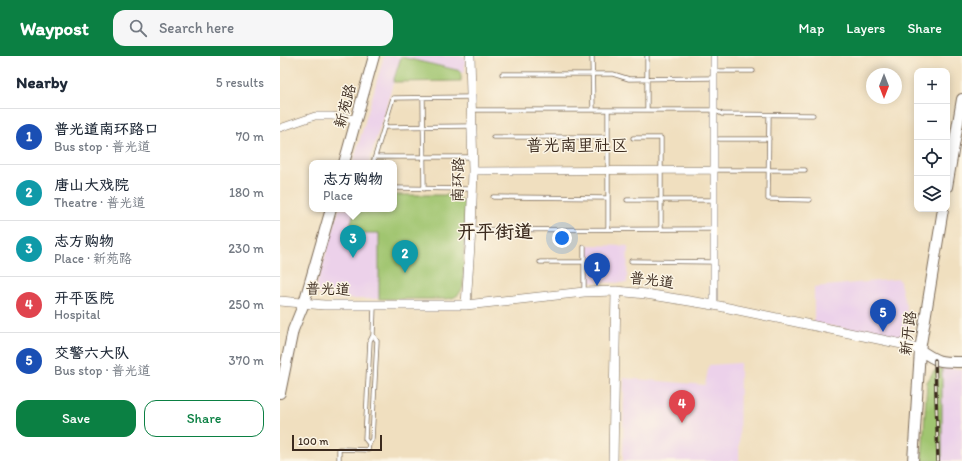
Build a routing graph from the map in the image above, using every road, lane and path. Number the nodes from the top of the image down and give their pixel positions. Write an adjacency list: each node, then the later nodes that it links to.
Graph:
1 (374, 56): 21 (main road, 新苑路)
2 (470, 56): 11 (street, 南环路)
3 (592, 56): 8 (lane)
4 (647, 56): 10 (lane)
5 (714, 56): 9 (street)
6 (753, 71): 9 (lane)
7 (502, 74): 8 (lane)
8 (592, 74): 10 (lane); 15 (lane)
9 (714, 74): 10 (lane); 18 (street)
10 (647, 79): 17 (lane)
11 (471, 97): 12 (lane); 14 (street, 南环路)
12 (423, 98): 23 (lane); 24 (lane)
13 (962, 99): 42 (main road)
14 (471, 110): 15 (lane); 22 (street, 南环路)
15 (593, 110): 16 (lane)
16 (608, 110): 17 (lane); 27 (lane)
17 (647, 110): 18 (lane)
18 (714, 110): 19 (lane); 37 (street)
19 (769, 115): 20 (lane); 30 (lane)
20 (813, 115)
21 (356, 119): 25 (street); 34 (main road, 新苑路)
22 (471, 126): 24 (lane); 33 (street, 南环路)
23 (384, 127): 24 (lane); 31 (lane)
24 (424, 127): 32 (lane)
25 (280, 128)
26 (493, 137): 27 (lane)
27 (608, 137): 41 (lane)
28 (633, 138): 36 (lane)
29 (719, 139): 30 (lane)
30 (769, 139): 38 (lane)
31 (375, 157): 32 (lane); 35 (lane)
32 (424, 157): 33 (lane); 44 (lane)
33 (472, 157): 40 (street, 南环路)
34 (345, 160)
35 (374, 160)
36 (661, 170): 37 (street); 41 (street); 49 (lane)
37 (714, 170): 38 (lane); 50 (street)
38 (769, 170): 39 (lane); 51 (lane)
39 (805, 170)
40 (473, 171): 41 (street); 45 (street, 南环路)
41 (608, 171): 47 (lane)
42 (949, 176)
43 (397, 188): 44 (lane)
44 (424, 189): 45 (lane)
45 (472, 189): 57 (street, 南环路)
46 (493, 197): 47 (lane)
47 (608, 198): 54 (lane)
48 (627, 200): 49 (lane)
49 (661, 200): 50 (lane); 55 (lane)
50 (714, 200): 56 (street)
51 (810, 200)
52 (330, 212): 66 (main road)
53 (943, 212): 71 (main road, 新开路)
54 (608, 229): 55 (lane); 57 (lane)
55 (661, 229): 56 (lane)
56 (714, 229): 62 (street)
57 (471, 230): 68 (street, 南环路)
58 (584, 247): 61 (lane)
59 (631, 261): 62 (lane)
60 (540, 262): 61 (lane)
61 (584, 262): 64 (lane)
62 (714, 262): 69 (street)
63 (616, 291): 64 (street, 普光道); 69 (street, 普光道); 77 (street)
64 (584, 292): 68 (street, 普光道)
65 (280, 301): 66 (street, 普光道)
66 (304, 303): 67 (street, 普光道); 74 (main road)
67 (374, 305): 68 (street, 普光道); 70 (lane)
68 (466, 305)
69 (714, 305): 71 (street, 普光道)
70 (373, 336): 75 (lane); 75 (lane)
71 (920, 350): 72 (main road, 普光道); 73 (main road, 普光道); 78 (main road, 新开路)
72 (962, 355)
73 (962, 362)
74 (280, 393)
75 (369, 444): 76 (lane)
76 (339, 461)
77 (613, 461)
78 (913, 461)

